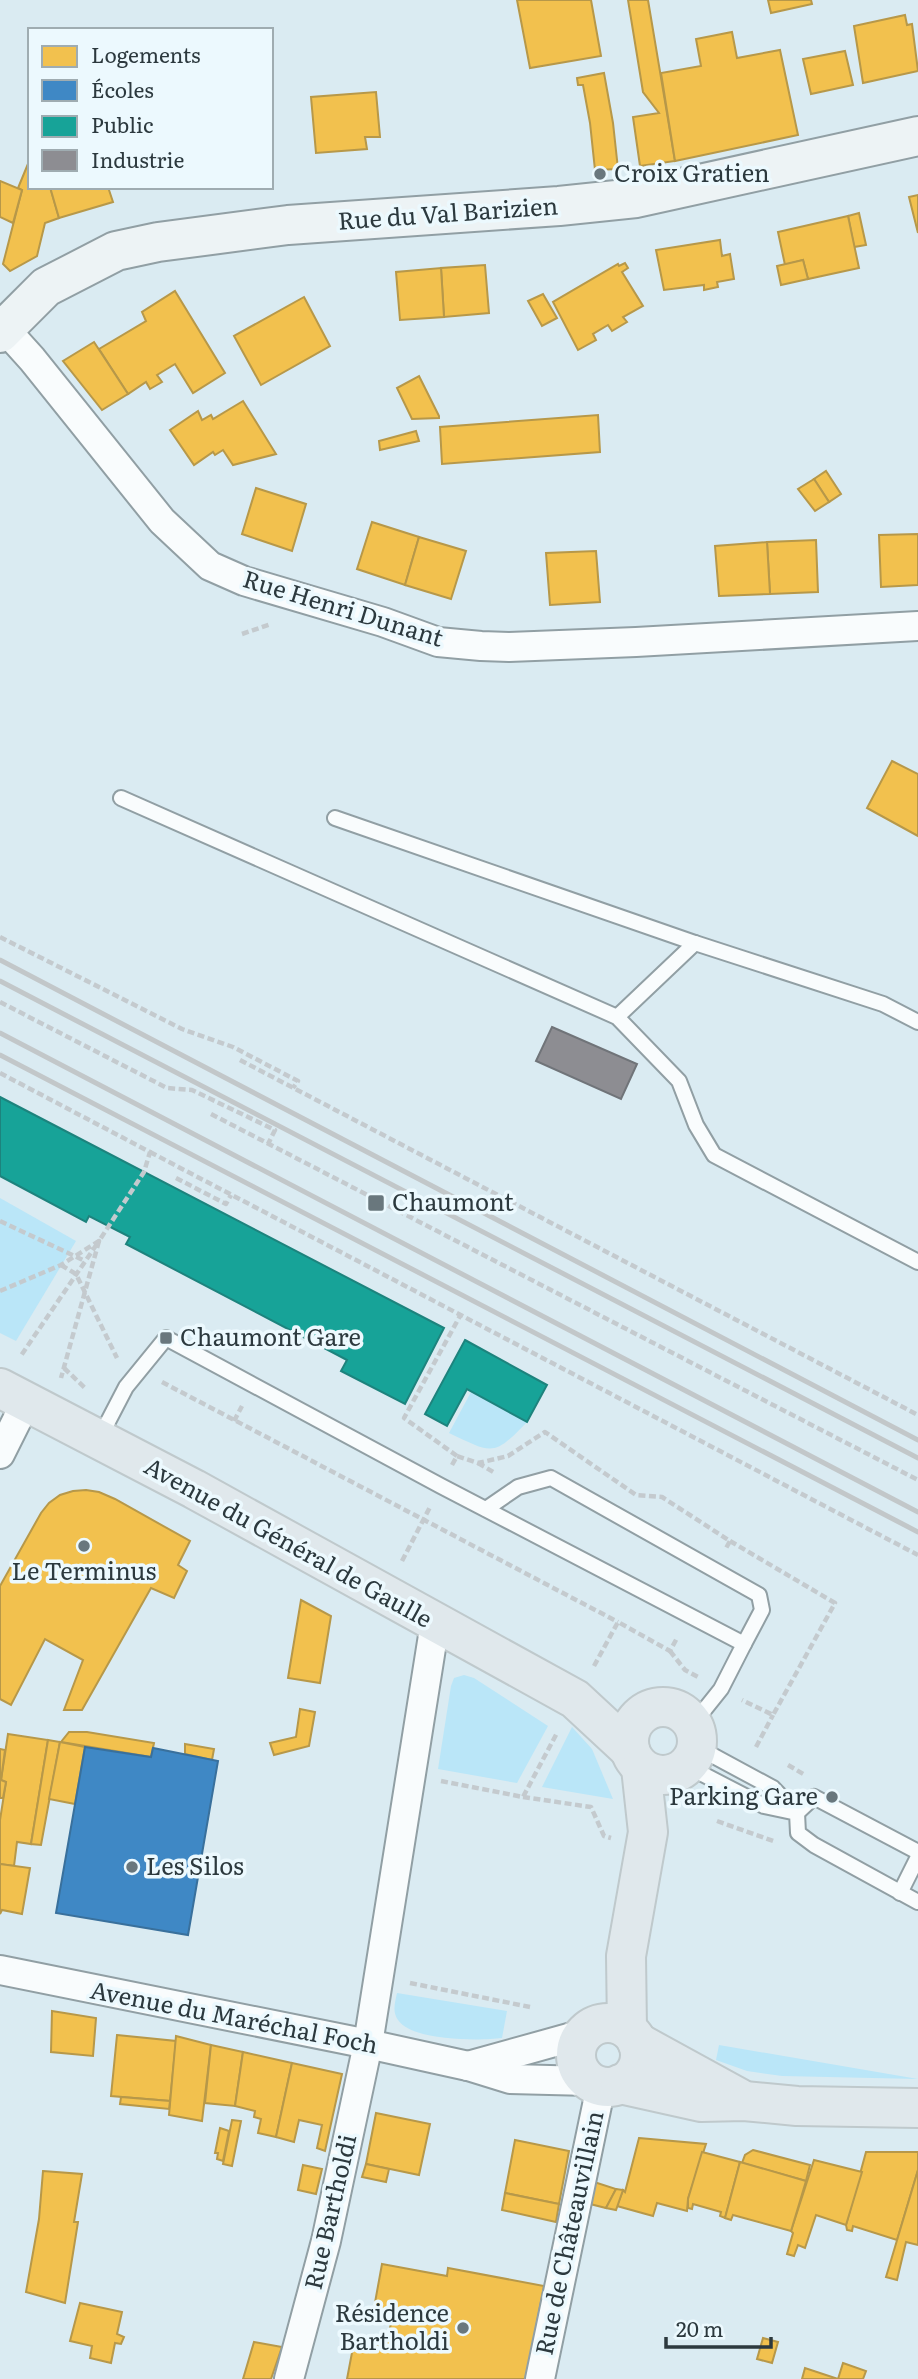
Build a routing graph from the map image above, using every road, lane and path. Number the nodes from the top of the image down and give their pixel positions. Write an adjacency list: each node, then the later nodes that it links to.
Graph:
1 (918, 136): 2 (street, Rue du Val Barizien)
2 (2, 331): 3 (street, Rue Henri Dunant)
3 (918, 626)
4 (121, 798): 9 (lane)
5 (335, 818): 7 (lane)
6 (0, 937): 13 (path)
7 (695, 943): 9 (lane); 10 (lane)
8 (0, 1002): 15 (path)
9 (617, 1017): 22 (lane)
10 (918, 1021)
11 (240, 1059): 13 (path)
12 (0, 1073): 16 (path)
13 (293, 1088): 33 (path)
14 (211, 1114): 15 (path)
15 (268, 1143): 37 (path)
16 (150, 1152): 18 (path); 20 (path)
17 (176, 1178): 18 (path)
18 (231, 1195): 27 (path)
19 (0, 1221): 21 (path)
20 (99, 1241): 21 (path); 23 (path); 26 (path)
21 (85, 1261): 24 (path)
22 (918, 1262)
23 (61, 1265): 24 (path); 25 (path)
24 (76, 1274): 26 (path); 31 (path)
25 (0, 1291)
26 (85, 1292): 28 (path); 29 (path)
27 (460, 1316): 36 (path); 39 (path)
28 (64, 1368): 30 (path); 32 (path)
29 (140, 1370): 34 (lane); 38 (lane); 40 (path)
30 (61, 1381)
31 (15, 1383): 34 (main road, Avenue du Général de Gaulle); 35 (street)
32 (91, 1394)
33 (918, 1415)
34 (99, 1440): 41 (main road, Avenue du Général de Gaulle)
35 (0, 1454)
36 (457, 1456)
37 (918, 1480)
38 (486, 1509): 42 (lane); 42 (lane)
39 (918, 1555)
40 (618, 1622)
41 (435, 1623): 43 (main road, Avenue du Général de Gaulle); 59 (street, Rue Bartholdi)
42 (744, 1644): 47 (lane)
43 (575, 1699): 44 (main road, Avenue du Général de Gaulle); 48 (main road, Avenue du Général de Gaulle)
44 (644, 1712): 47 (main road); 48 (main road)
45 (773, 1716): 46 (path)
46 (756, 1747)
47 (689, 1753): 48 (main road); 50 (lane); 50 (lane); 51 (main road)
48 (635, 1759): 51 (main road)
49 (523, 1797): 51 (path)
50 (797, 1813): 52 (lane); 53 (lane)
51 (632, 1836): 58 (main road)
52 (918, 1854): 53 (lane)
53 (900, 1893): 54 (lane)
54 (918, 1902)
55 (0, 1970): 59 (street, Avenue du Maréchal Foch)
56 (401, 1982): 57 (path)
57 (530, 2007)
58 (611, 2033): 60 (street, Avenue du Maréchal Foch); 61 (main road); 61 (main road); 62 (main road, Avenue du Maréchal Foch)
59 (368, 2044): 60 (street, Avenue du Maréchal Foch); 64 (street, Rue Bartholdi)
60 (468, 2066): 61 (street, Avenue du Maréchal Foch)
61 (603, 2084): 62 (main road, Avenue du Maréchal Foch); 65 (street, Rue de Châteauvillain)
62 (744, 2101): 63 (main road, Avenue du Maréchal Foch)
63 (918, 2108)
64 (289, 2379)
65 (540, 2379)

